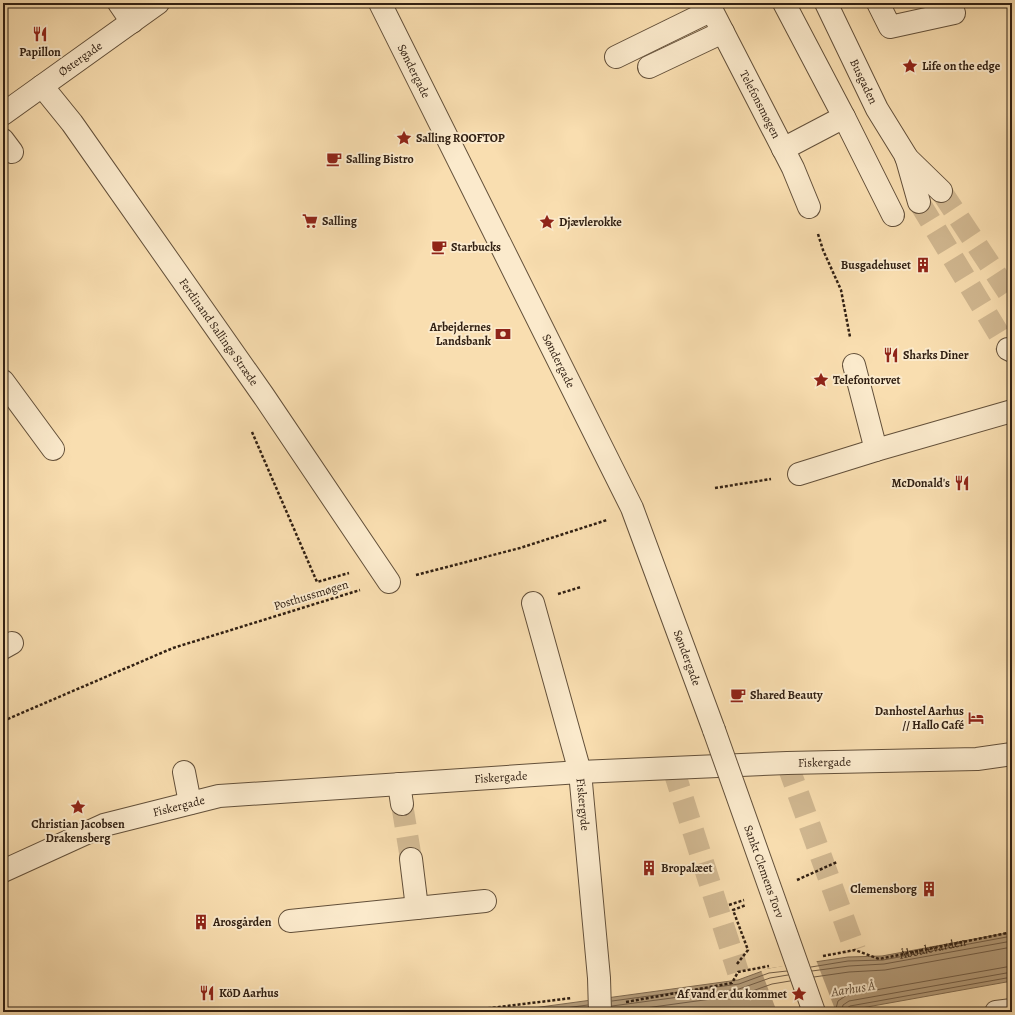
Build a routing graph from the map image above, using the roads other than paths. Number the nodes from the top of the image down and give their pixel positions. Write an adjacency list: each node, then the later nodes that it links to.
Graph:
1 (120, 3): 9 (street)
2 (158, 3): 9 (street, Østergade)
3 (380, 3): 30 (street, Søndergade)
4 (784, 3): 15 (street)
5 (826, 3): 17 (street, Busgaden)
6 (878, 3): 8 (street)
7 (710, 7): 10 (street, Telefonsmøgen); 11 (street)
8 (954, 13)
9 (132, 22): 13 (street, Østergade)
10 (723, 32): 12 (street); 16 (street, Telefonsmøgen)
11 (616, 57)
12 (649, 67)
13 (42, 86): 14 (street, Østergade); 28 (street, Ferdinand Sallings Stræde)
14 (3, 114)
15 (844, 117): 16 (street); 21 (street)
16 (783, 149): 20 (street, Telefonsmøgen)
17 (906, 156): 18 (street, Busgaden); 19 (street, Busgaden)
18 (942, 191)
19 (919, 202)
20 (809, 207)
21 (893, 216)
22 (854, 365): 26 (street)
23 (3, 381): 25 (street)
24 (1012, 411): 26 (street)
25 (53, 449)
26 (876, 450): 27 (street)
27 (800, 474)
28 (389, 582)
29 (533, 603): 33 (street, Fiskergyde)
30 (714, 730): 42 (street, Sankt Clemens Torv, bridge)
31 (1012, 754): 33 (street, Fiskergade)
32 (184, 772): 34 (street)
33 (580, 772): 34 (street, Fiskergade); 40 (street, Fiskergyde)
34 (190, 803): 36 (street, Fiskergade)
35 (411, 859): 38 (street)
36 (3, 871)
37 (485, 901): 38 (street)
38 (417, 908): 39 (street)
39 (290, 921)
40 (603, 996)
41 (1012, 1010): 43 (street)
42 (814, 1012)
43 (996, 1012)

